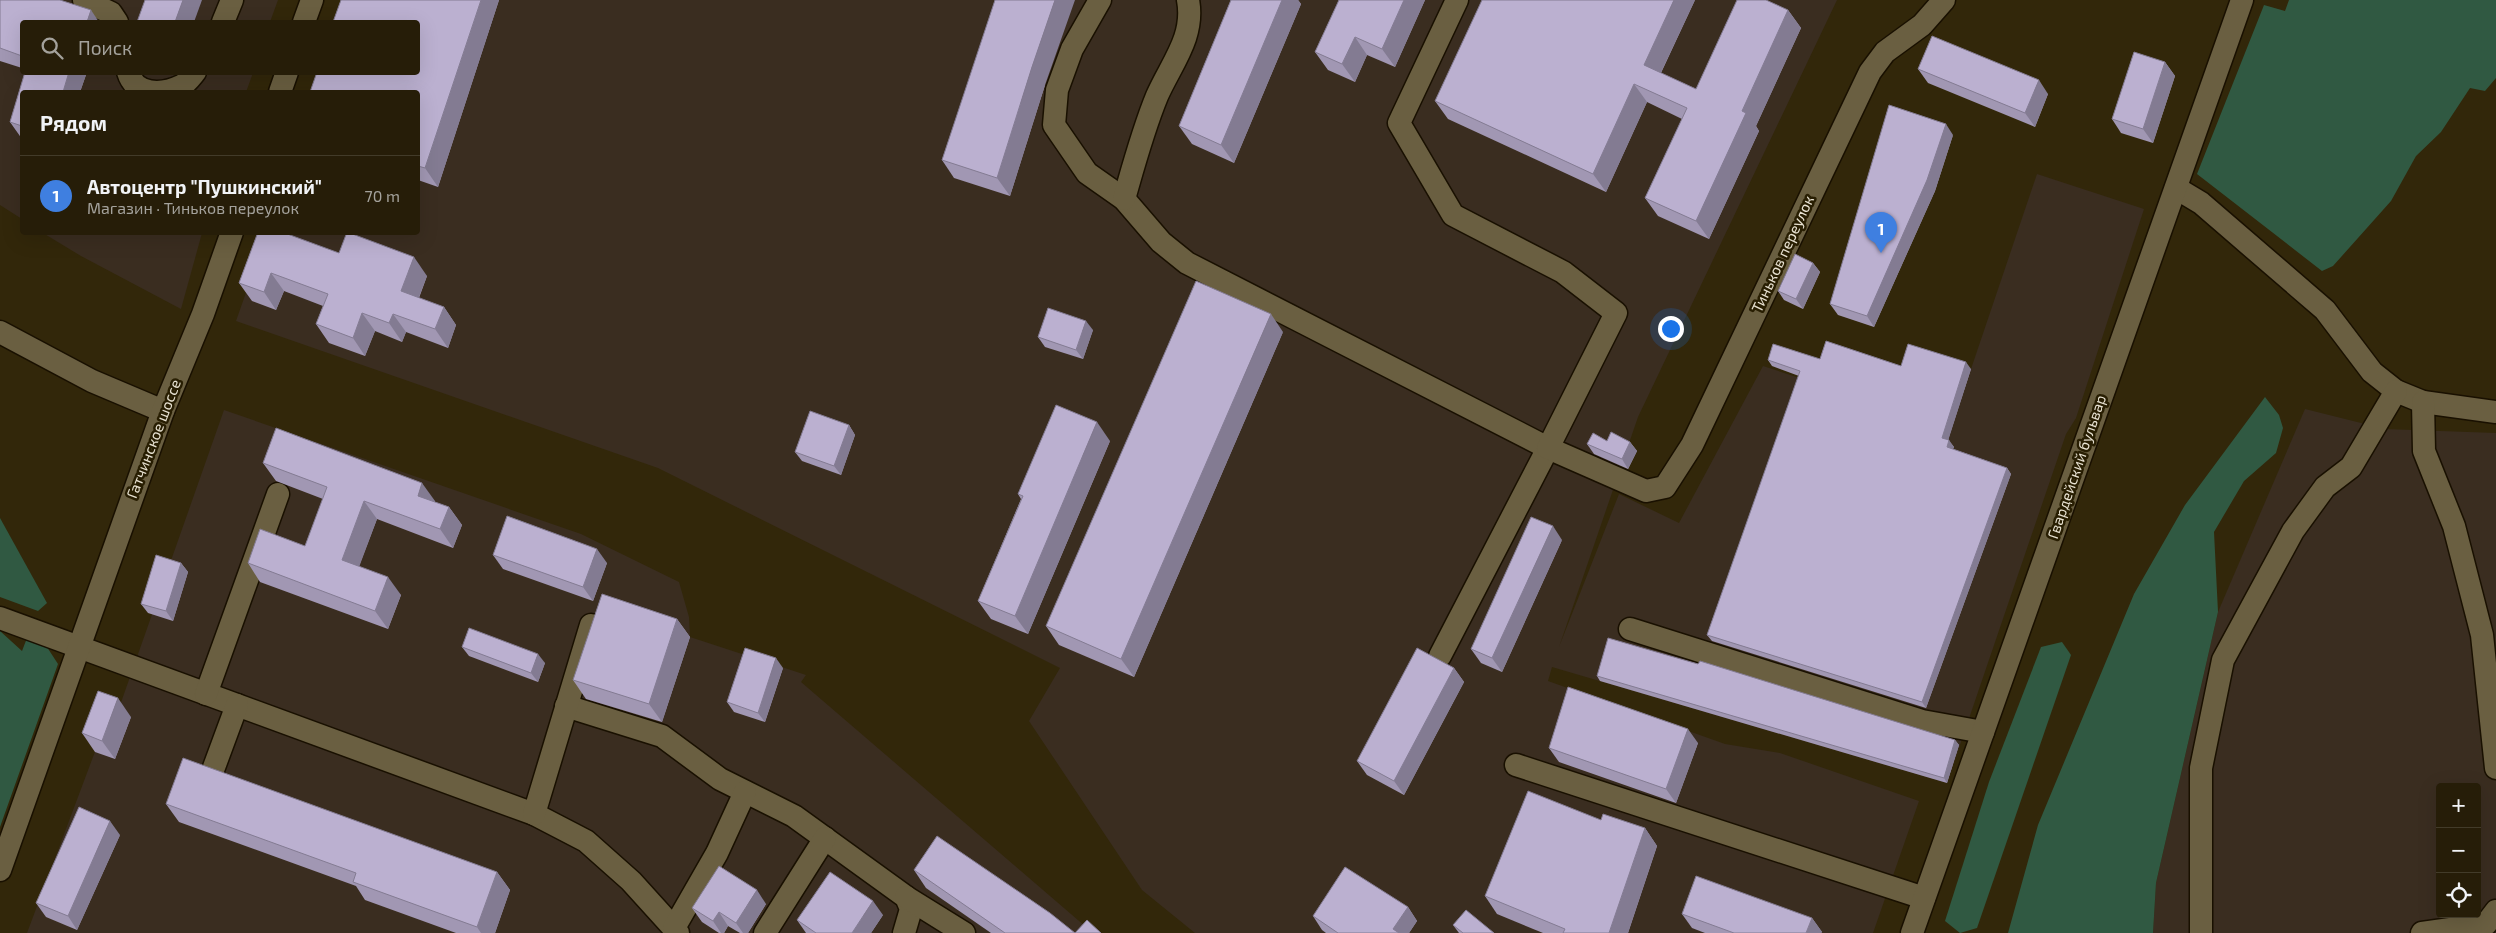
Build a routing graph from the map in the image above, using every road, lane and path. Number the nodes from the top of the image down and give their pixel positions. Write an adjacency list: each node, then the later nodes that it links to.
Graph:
1 (84, 0): 9 (street)
2 (232, 0): 10 (street)
3 (312, 0): 11 (street)
4 (1100, 0): 19 (street, Тиньков переулок)
5 (1188, 0): 19 (street)
6 (1458, 0): 26 (street)
7 (1944, 0): 26 (street, Тиньков переулок)
8 (2242, 0): 18 (street, Гвардейский бульвар)
9 (116, 20)
10 (225, 20)
11 (305, 20)
12 (129, 75): 15 (street)
13 (192, 75): 16 (street)
14 (286, 75): 17 (street)
15 (143, 90)
16 (168, 90)
17 (281, 90)
18 (2176, 188): 22 (street); 36 (street, Гвардейский бульвар)
19 (1124, 199): 26 (street, Тиньков переулок)
20 (231, 235): 24 (street, Гатчинское шоссе)
21 (0, 332): 24 (street)
22 (2396, 391): 23 (street); 52 (street)
23 (2423, 402): 25 (street); 38 (street)
24 (163, 411): 31 (street, Гатчинское шоссе)
25 (2496, 412)
26 (1548, 448): 32 (street)
27 (278, 494): 33 (street)
28 (0, 618): 31 (street)
29 (590, 625): 35 (street)
30 (1630, 629): 36 (street)
31 (78, 647): 33 (street); 43 (street, Гатчинское шоссе)
32 (1440, 656)
33 (206, 694): 34 (street)
34 (237, 705): 39 (street); 41 (street)
35 (566, 706): 40 (street); 41 (street)
36 (1983, 732): 45 (street, Гвардейский бульвар)
37 (1516, 765): 45 (street)
38 (2496, 768)
39 (213, 770)
40 (746, 792): 42 (street); 47 (street)
41 (534, 814): 47 (street)
42 (825, 838): 44 (street); 48 (street)
43 (0, 870)
44 (906, 897): 49 (street); 50 (street)
45 (1924, 898): 51 (street, Гвардейский бульвар)
46 (2496, 911): 53 (street)
47 (676, 931)
48 (766, 933)
49 (904, 933)
50 (964, 933)
51 (1912, 933)
52 (2201, 933)
53 (2422, 933)

